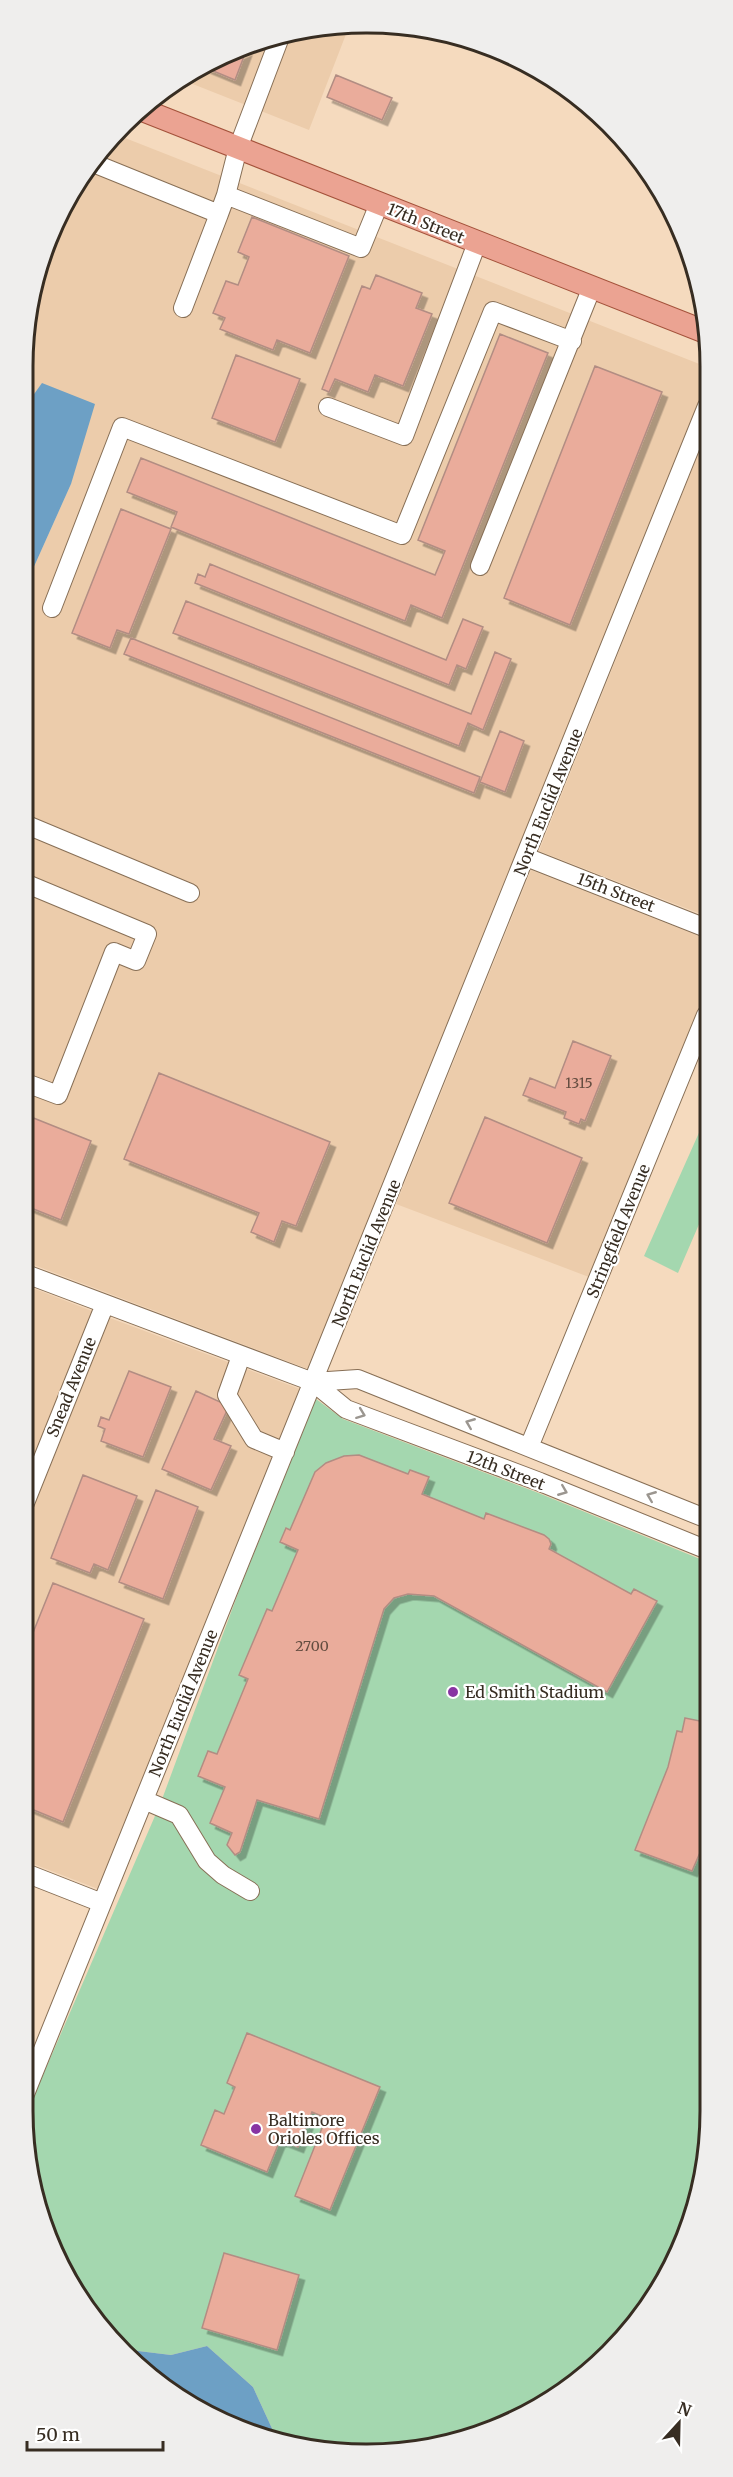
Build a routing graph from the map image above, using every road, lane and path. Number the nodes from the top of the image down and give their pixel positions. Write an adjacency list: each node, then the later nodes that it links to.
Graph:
1 (277, 45): 3 (street)
2 (150, 113): 3 (main road, 17th Street)
3 (238, 148): 5 (street); 6 (main road, 17th Street)
4 (100, 166): 7 (street)
5 (226, 195): 6 (street); 7 (street)
6 (379, 204): 8 (main road, 17th Street)
7 (219, 214): 10 (street)
8 (477, 243): 9 (main road, 17th Street); 13 (street)
9 (592, 287): 11 (main road, 17th Street); 12 (street)
10 (183, 308)
11 (698, 329)
12 (572, 341): 15 (street); 16 (street)
13 (328, 407)
14 (700, 423): 18 (street, North Euclid Avenue)
15 (480, 566)
16 (52, 608)
17 (33, 828): 20 (street)
18 (526, 857): 21 (street, 15th Street); 27 (street, North Euclid Avenue)
19 (33, 886): 23 (street)
20 (190, 893)
21 (700, 926)
22 (700, 1030): 28 (street, Stringfield Avenue)
23 (33, 1086)
24 (33, 1277): 25 (street, 12th Street)
25 (105, 1304): 26 (street, 12th Street); 30 (street, Snead Avenue)
26 (241, 1356): 27 (street, 12th Street); 29 (street)
27 (313, 1383): 28 (street, 12th Street, one-way to 27); 29 (street, North Euclid Avenue); 32 (street, 12th Street, one-way to 32)
28 (529, 1447): 31 (street, 12th Street, one-way to 28)
29 (285, 1452): 33 (street, North Euclid Avenue)
30 (33, 1483)
31 (700, 1516)
32 (700, 1547)
33 (144, 1800): 35 (street); 36 (street, North Euclid Avenue)
34 (33, 1876): 36 (street)
35 (250, 1891)
36 (102, 1903): 37 (street, North Euclid Avenue)
37 (33, 2071)

